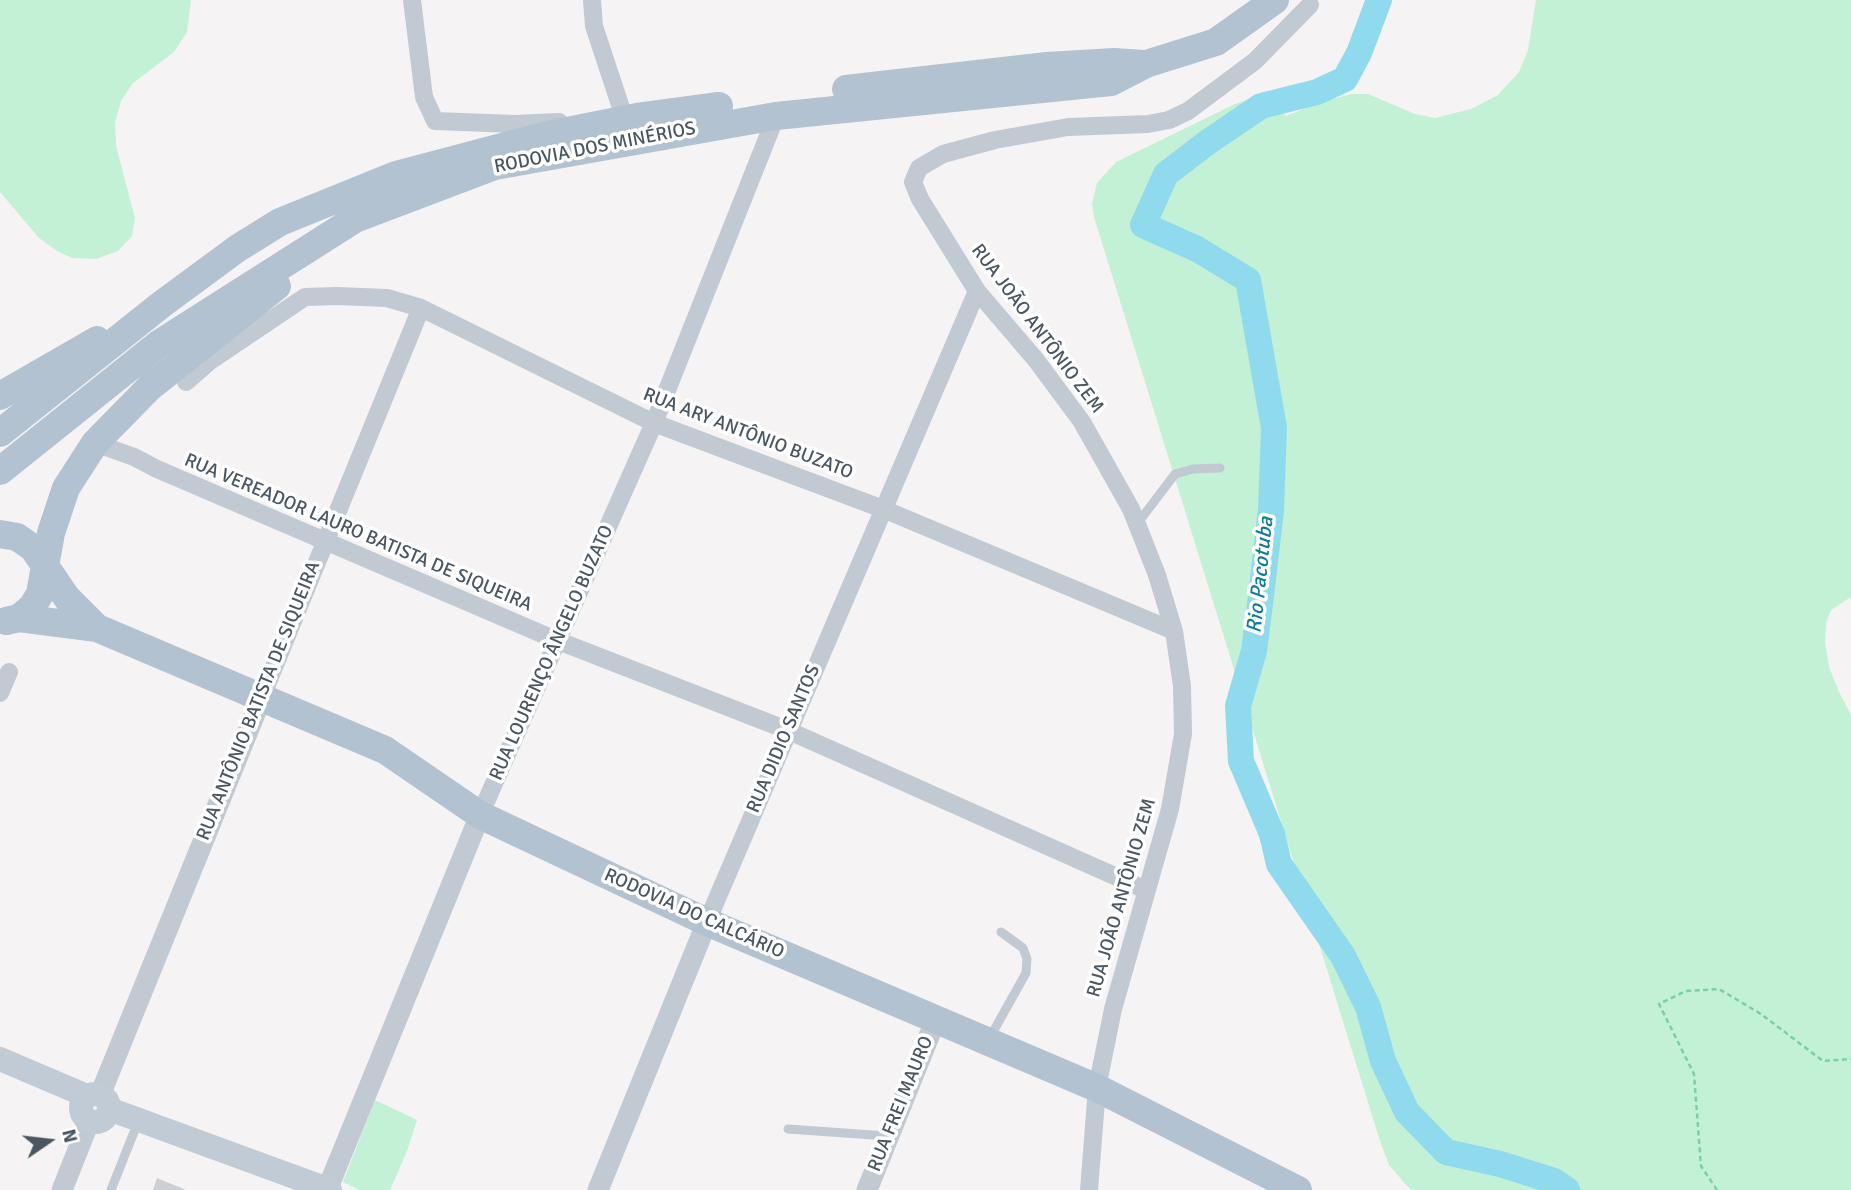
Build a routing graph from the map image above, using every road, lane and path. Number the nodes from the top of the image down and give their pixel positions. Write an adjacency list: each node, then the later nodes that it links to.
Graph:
1 (412, 0): 8 (street)
2 (592, 0): 7 (street)
3 (1275, 0): 5 (main road, RODOVIA DOS MINÉRIOS)
4 (1313, 3): 10 (street, RUA JOÃO ANTÔNIO ZEM)
5 (1146, 64): 6 (main road, RODOVIA DOS MINÉRIOS); 7 (main road, RODOVIA DOS MINÉRIOS)
6 (776, 116): 9 (main road, RODOVIA DOS MINÉRIOS); 15 (street, RUA LOURENÇO ÂNGELO BUZATO)
7 (625, 120): 8 (main road, RODOVIA DOS MINÉRIOS)
8 (586, 127): 11 (main road, RODOVIA DOS MINÉRIOS)
9 (324, 239): 17 (main road); 19 (main road, RODOVIA DOS MINÉRIOS)
10 (977, 291): 20 (street, RUA DIDIO SANTOS); 21 (street, RUA JOÃO ANTÔNIO ZEM)
11 (158, 307): 14 (main road); 16 (main road, RODOVIA DOS MINÉRIOS)
12 (421, 308): 13 (street, RUA ARY ANTÔNIO BUZATO); 15 (street, RUA ARY ANTÔNIO BUZATO); 23 (street, RUA ANTÔNIO BATISTA DE SIQUEIRA)
13 (186, 382)
14 (0, 396)
15 (654, 423): 20 (street, RUA ARY ANTÔNIO BUZATO); 28 (street, RUA LOURENÇO ÂNGELO BUZATO)
16 (0, 433)
17 (95, 443): 23 (street, RUA VEREADOR LAURO BATISTA DE SIQUEIRA); 24 (main road)
18 (1220, 468): 21 (lane)
19 (0, 471)
20 (883, 509): 27 (street, RUA ARY ANTÔNIO BUZATO); 32 (street, RUA DIDIO SANTOS)
21 (1137, 524): 27 (street, RUA JOÃO ANTÔNIO ZEM)
22 (0, 534): 24 (main road, RODOVIA DO CALCÁRIO)
23 (324, 541): 28 (street, RUA VEREADOR LAURO BATISTA DE SIQUEIRA); 31 (street, RUA ANTÔNIO BATISTA DE SIQUEIRA)
24 (44, 566): 25 (main road); 26 (main road, RODOVIA DO CALCÁRIO)
25 (10, 619): 26 (main road, RODOVIA DO CALCÁRIO)
26 (97, 628): 31 (main road, RODOVIA DO CALCÁRIO)
27 (1174, 631): 34 (street, RUA JOÃO ANTÔNIO ZEM)
28 (556, 640): 32 (street, RUA VEREADOR LAURO BATISTA DE SIQUEIRA); 33 (street, RUA LOURENÇO ÂNGELO BUZATO)
29 (9, 672): 30 (street)
30 (0, 693)
31 (261, 699): 33 (main road, RODOVIA DO CALCÁRIO); 43 (street, RUA ANTÔNIO BATISTA DE SIQUEIRA)
32 (787, 730): 34 (street, RUA VEREADOR LAURO BATISTA DE SIQUEIRA); 35 (street, RUA DIDIO SANTOS)
33 (480, 815): 35 (main road, RODOVIA DO CALCÁRIO); 51 (street, RUA LOURENÇO ÂNGELO BUZATO)
34 (1146, 890): 42 (street, RUA JOÃO ANTÔNIO ZEM)
35 (706, 922): 37 (main road, RODOVIA DO CALCÁRIO); 52 (street, RUA DIDIO SANTOS)
36 (1001, 932): 38 (lane)
37 (936, 1019): 38 (main road, RODOVIA DO CALCÁRIO); 46 (street, RUA FREI MAURO)
38 (988, 1041): 42 (main road, RODOVIA DO CALCÁRIO)
39 (0, 1059): 43 (main road)
40 (1851, 1059): 55 (path)
41 (0, 1077): 43 (main road)
42 (1097, 1088): 47 (main road, RODOVIA DO CALCÁRIO); 54 (street, RUA JOÃO ANTÔNIO ZEM)
43 (95, 1109): 45 (main road); 48 (street, RUA ANTÔNIO BATISTA DE SIQUEIRA); 51 (main road)
44 (788, 1129): 46 (lane)
45 (134, 1132): 49 (lane); 50 (main road)
46 (889, 1136): 53 (street, RUA FREI MAURO)
47 (1290, 1188)
48 (62, 1190)
49 (111, 1190)
50 (285, 1190)
51 (328, 1190)
52 (598, 1190)
53 (867, 1190)
54 (1088, 1190)
55 (1717, 1190)

